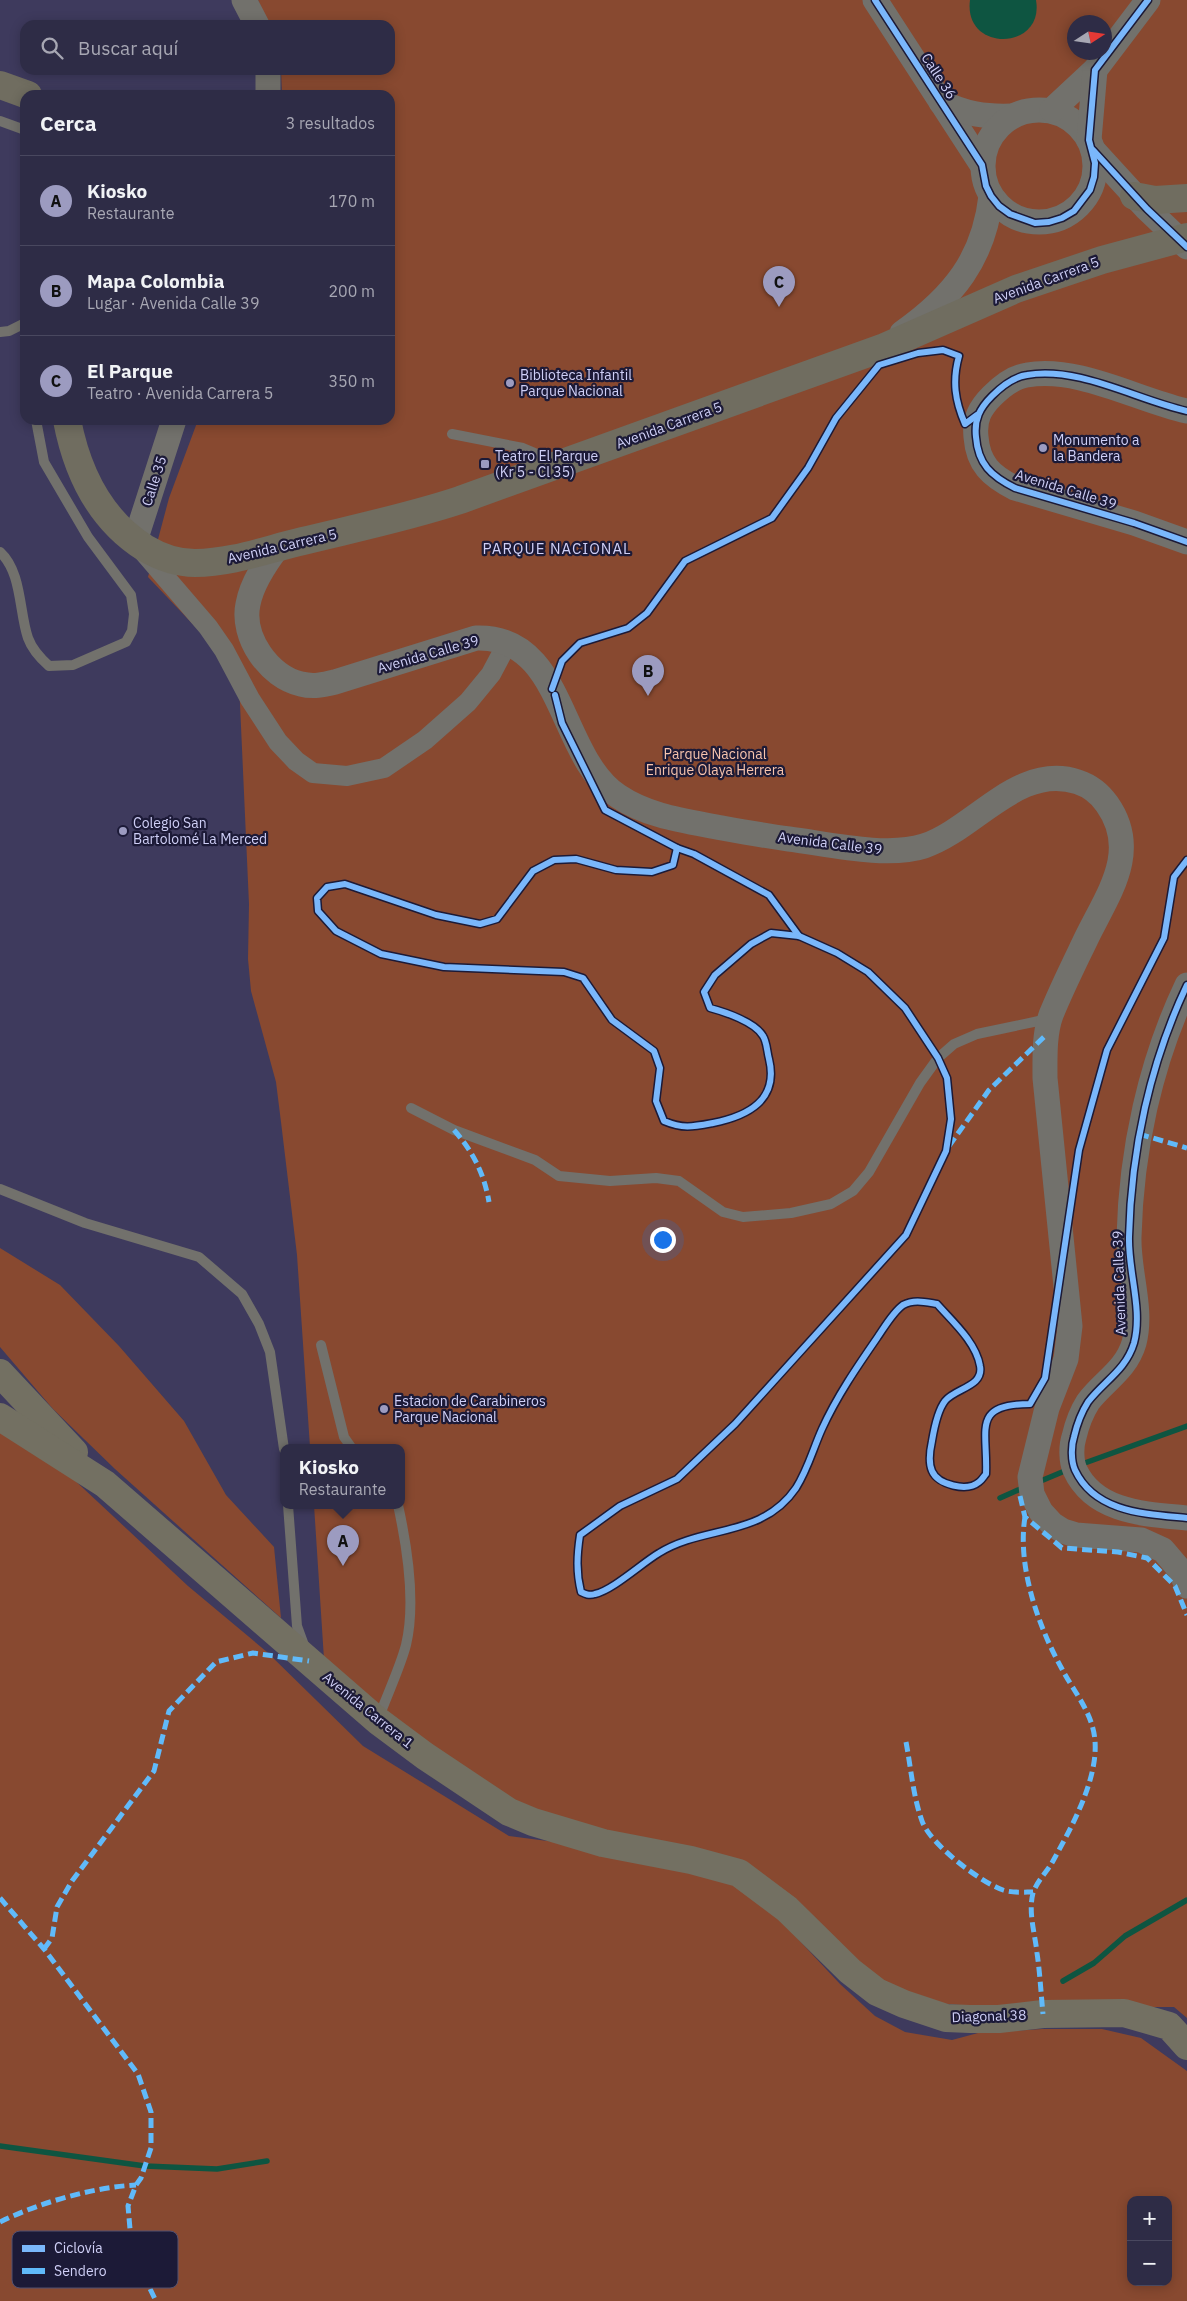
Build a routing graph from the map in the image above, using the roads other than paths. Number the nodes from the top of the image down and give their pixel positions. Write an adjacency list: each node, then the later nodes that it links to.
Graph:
1 (244, 0): 4 (street)
2 (875, 0): 8 (street, Calle 36)
3 (1148, 0): 5 (street)
4 (254, 20)
5 (1095, 70): 9 (street); 13 (street)
6 (0, 85): 7 (main road)
7 (20, 92)
8 (941, 102): 10 (street, Calle 36); 14 (street, Calle 36)
9 (1052, 110): 10 (street); 13 (street)
10 (1012, 116): 14 (street)
11 (0, 121): 12 (lane)
12 (20, 128)
13 (1091, 145): 15 (street); 16 (street)
14 (982, 166): 15 (street)
15 (991, 196): 22 (street)
16 (1134, 196): 17 (main road); 19 (street)
17 (1187, 198)
18 (1187, 237): 22 (main road, Avenida Carrera 5)
19 (1187, 247)
20 (20, 326): 21 (lane)
21 (0, 332)
22 (882, 348): 28 (main road, Avenida Carrera 5)
23 (1187, 411): 30 (street, Avenida Calle 39)
24 (37, 425): 32 (lane)
25 (68, 425): 29 (main road, Avenida Carrera 5)
26 (172, 425): 29 (street, Calle 35)
27 (452, 434): 28 (lane)
28 (561, 464): 31 (main road, Avenida Carrera 5)
29 (135, 542): 31 (main road, Avenida Carrera 5); 33 (street)
30 (1187, 542)
31 (278, 547): 33 (street, Avenida Calle 39)
32 (0, 552)
33 (508, 642): 35 (street, Avenida Calle 39)
34 (1187, 985): 46 (street, Avenida Calle 39)
35 (1050, 1018): 36 (lane); 47 (street, Avenida Calle 39)
36 (410, 1108)
37 (0, 1189): 41 (lane)
38 (320, 1345): 42 (lane)
39 (0, 1373): 43 (main road)
40 (0, 1417): 43 (main road, Avenida Carrera 1)
41 (283, 1444)
42 (349, 1444)
43 (105, 1484): 48 (main road, Avenida Carrera 1)
44 (288, 1509): 48 (lane)
45 (399, 1509): 49 (lane)
46 (1187, 1518)
47 (1187, 1586)
48 (309, 1661): 49 (main road, Avenida Carrera 1)
49 (378, 1721): 50 (main road, Avenida Carrera 1)
50 (787, 1909): 51 (main road, Diagonal 38)
51 (1187, 2046)

